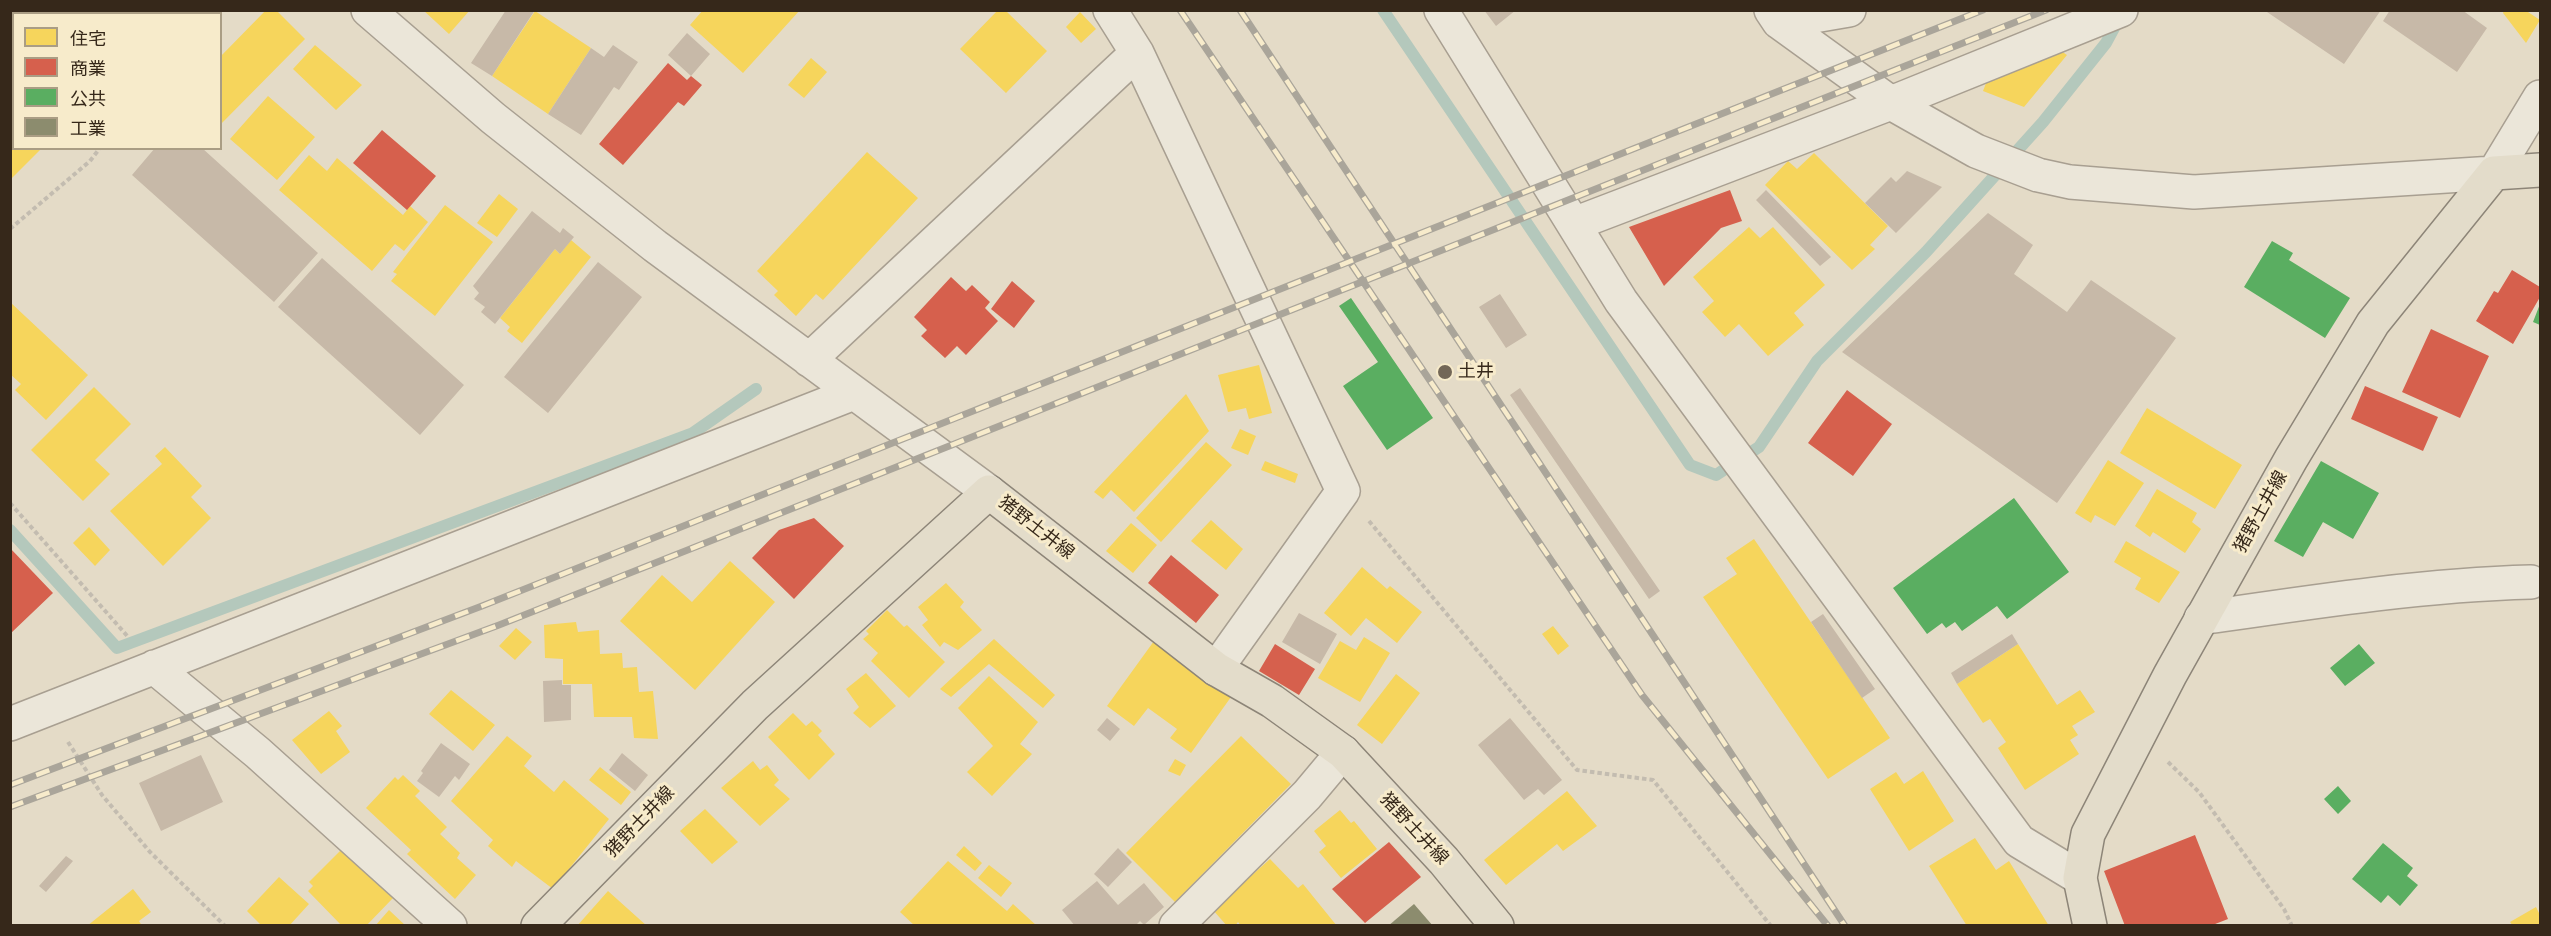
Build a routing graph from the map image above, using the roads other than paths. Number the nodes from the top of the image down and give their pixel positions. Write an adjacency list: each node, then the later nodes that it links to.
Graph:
1 (368, 10): 13 (street)
2 (1110, 10): 7 (street)
3 (1441, 10): 12 (street)
4 (1848, 10): 6 (street)
5 (2121, 10): 9 (street)
6 (1775, 16): 9 (street)
7 (1137, 53): 13 (street); 19 (street)
8 (2541, 97): 11 (street)
9 (1891, 103): 11 (street); 12 (street)
10 (2541, 170): 11 (main road)
11 (2494, 173): 17 (main road, 猪野土井線)
12 (1574, 224): 22 (street)
13 (809, 360): 14 (street)
14 (854, 393): 15 (street); 18 (street)
15 (989, 492): 19 (main road, 猪野土井線); 24 (main road, 猪野土井線)
16 (2531, 582): 17 (street)
17 (2201, 618): 22 (main road, 猪野土井線)
18 (154, 667): 20 (street); 23 (street)
19 (1216, 669): 21 (main road, 猪野土井線)
20 (10, 724)
21 (1343, 753): 25 (street); 26 (main road, 猪野土井線)
22 (2080, 878): 27 (main road, 猪野土井線)
23 (450, 926)
24 (538, 926)
25 (1176, 926)
26 (1497, 926)
27 (2090, 926)

